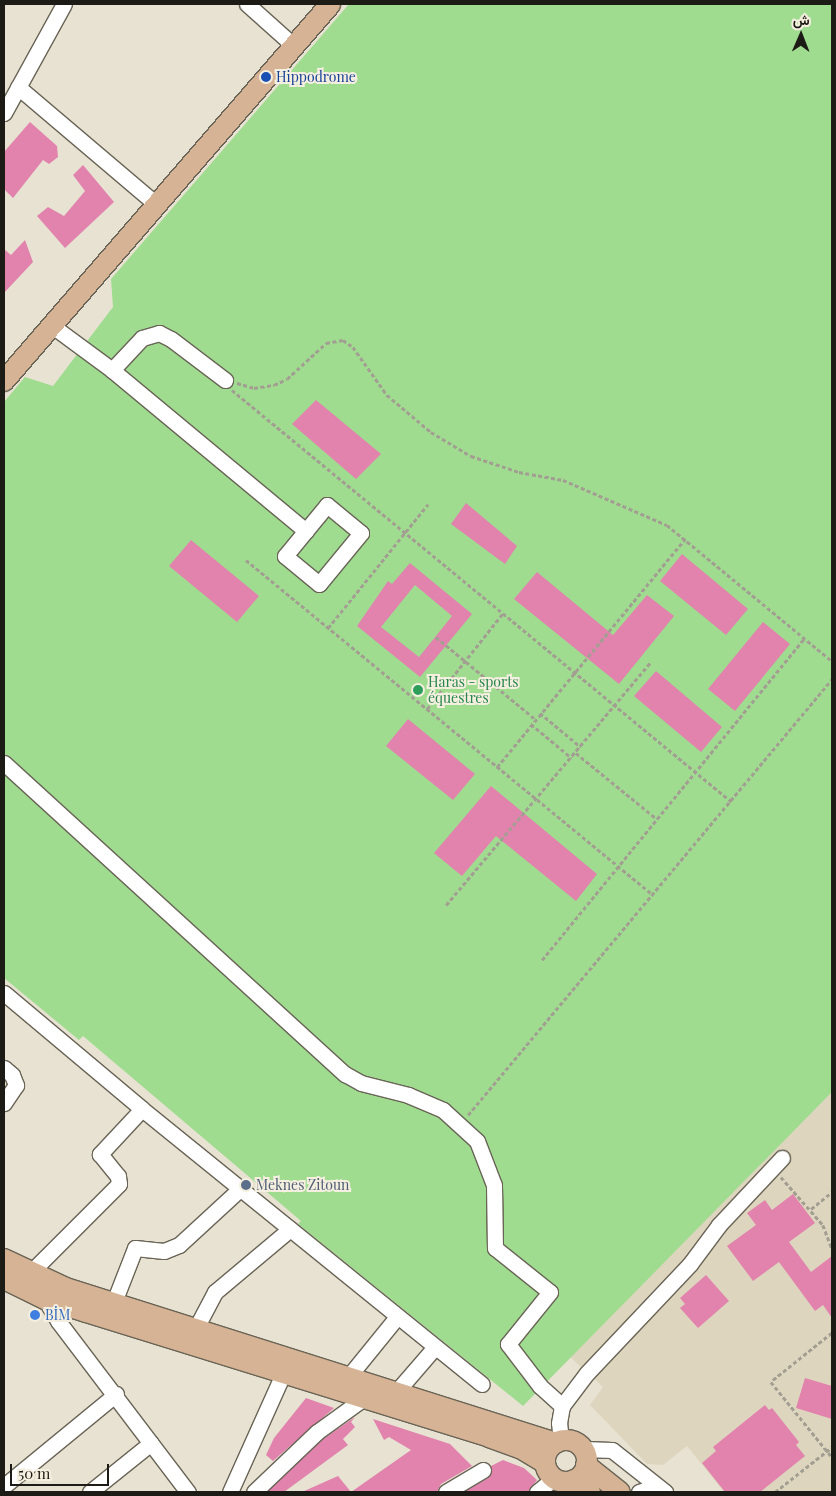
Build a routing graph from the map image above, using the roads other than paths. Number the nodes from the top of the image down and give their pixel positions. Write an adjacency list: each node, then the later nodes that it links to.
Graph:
1 (64, 4): 5 (street)
2 (247, 4): 4 (street)
3 (330, 4): 4 (main road)
4 (294, 46): 7 (main road)
5 (18, 87): 6 (street); 7 (street)
6 (4, 113)
7 (156, 203): 8 (main road)
8 (52, 325): 9 (street); 11 (main road)
9 (112, 370): 10 (street); 12 (street)
10 (225, 380)
11 (4, 381)
12 (306, 531): 12 (street)
13 (4, 763): 35 (street)
14 (4, 993): 17 (street)
15 (4, 1068): 16 (street)
16 (4, 1103)
17 (142, 1109): 19 (street); 22 (street)
18 (778, 1163): 35 (street)
19 (240, 1189): 20 (street); 25 (street)
20 (290, 1229): 26 (street); 27 (street)
21 (4, 1259): 22 (main road)
22 (37, 1277): 24 (street); 25 (main road)
23 (4, 1279): 24 (main road)
24 (45, 1299): 29 (main road); 33 (street)
25 (114, 1302): 27 (main road)
26 (397, 1316): 28 (street); 30 (street)
27 (196, 1328): 29 (main road)
28 (435, 1348): 31 (street); 32 (street)
29 (287, 1365): 30 (main road); 34 (main road); 46 (street)
30 (349, 1376): 32 (main road)
31 (482, 1384)
32 (397, 1391): 36 (main road)
33 (116, 1394): 37 (street); 41 (street)
34 (364, 1398): 40 (main road); 47 (street)
35 (562, 1406): 36 (street)
36 (559, 1442): 38 (main road); 40 (main road)
37 (151, 1443): 43 (street); 45 (street)
38 (581, 1465): 40 (main road); 42 (street); 50 (main road); 51 (main road)
39 (483, 1470): 48 (street)
40 (549, 1471): 49 (street)
41 (4, 1488): 44 (street)
42 (661, 1489): 52 (street)
43 (185, 1491)
44 (8, 1492)
45 (90, 1492)
46 (230, 1492)
47 (254, 1492)
48 (446, 1492)
49 (537, 1492)
50 (590, 1492)
51 (620, 1492)
52 (639, 1492)

